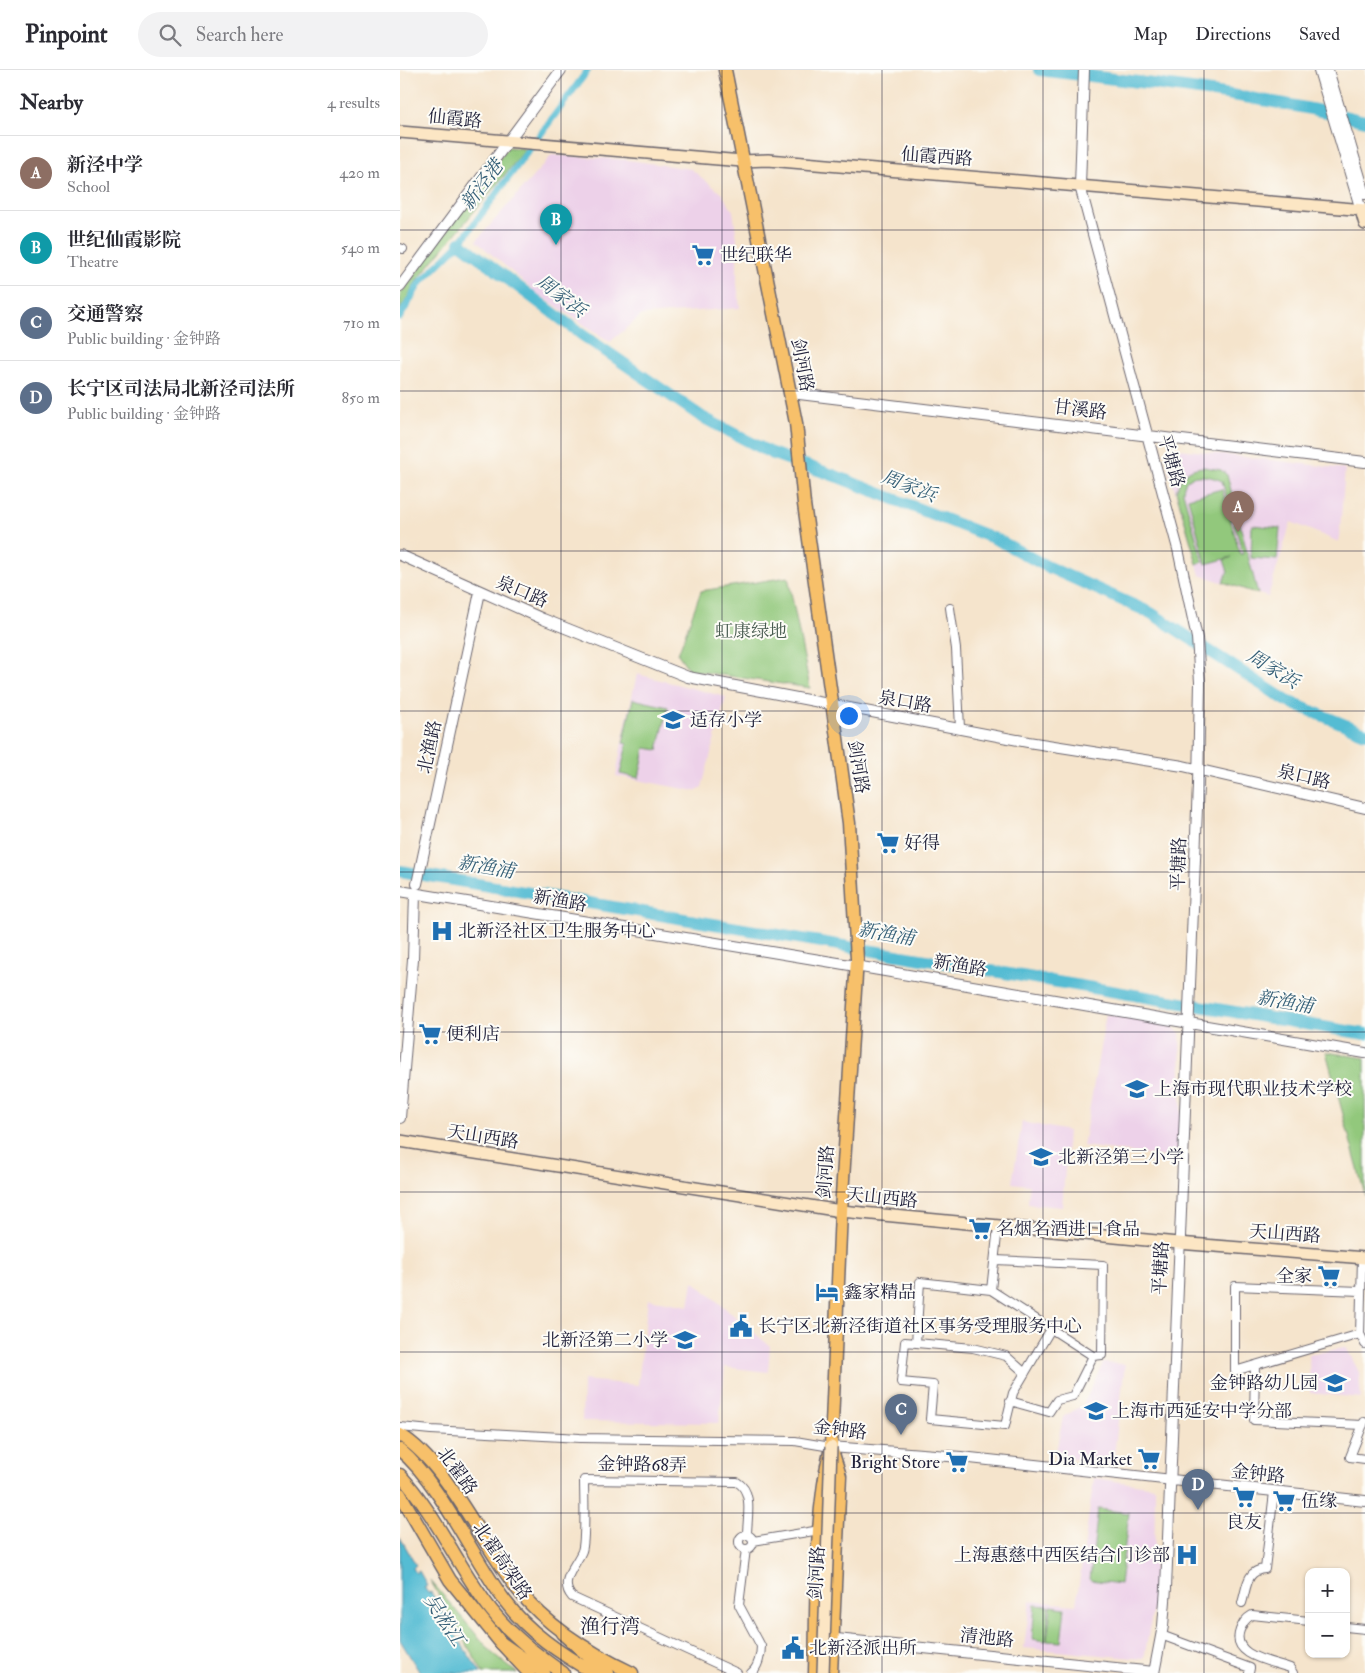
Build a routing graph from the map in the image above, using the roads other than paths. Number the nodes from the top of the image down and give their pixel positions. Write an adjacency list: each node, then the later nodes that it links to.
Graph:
1 (561, 70): 6 (street)
2 (725, 70): 8 (main road, 剑河路)
3 (1084, 70): 9 (street, 平塘路)
4 (1324, 71): 7 (street)
5 (400, 132): 6 (main road, 仙霞路)
6 (507, 142): 8 (main road, 仙霞西路); 13 (street)
7 (1345, 142): 10 (street); 11 (street)
8 (742, 161): 9 (main road, 仙霞西路); 14 (main road, 剑河路)
9 (1080, 186): 11 (main road, 仙霞西路); 15 (street, 平塘路)
10 (1365, 194)
11 (1363, 210): 12 (main road)
12 (1365, 224)
13 (400, 287)
14 (791, 393): 15 (street, 甘溪路); 20 (main road, 剑河路)
15 (1146, 434): 16 (street, 甘溪路); 22 (street, 平塘路)
16 (1365, 462)
17 (400, 555): 18 (street, 泉口路)
18 (480, 592): 20 (street, 泉口路); 24 (street, 北渔路)
19 (950, 608): 21 (street)
20 (832, 706): 21 (street, 泉口路); 26 (main road, 剑河路)
21 (960, 728): 22 (street, 泉口路)
22 (1198, 769): 23 (street, 泉口路); 27 (street, 平塘路)
23 (1365, 808)
24 (416, 889): 25 (street, 新渔路); 26 (street, 新渔路); 29 (street, 北渔路)
25 (400, 891)
26 (857, 966): 27 (street, 新渔路); 31 (main road, 剑河路)
27 (1188, 1018): 28 (street, 新渔路); 33 (street, 平塘路)
28 (1365, 1053)
29 (400, 1118)
30 (400, 1141): 31 (main road, 天山西路)
31 (841, 1211): 32 (main road, 天山西路); 50 (main road, 剑河路)
32 (998, 1226): 33 (main road, 天山西路); 35 (street)
33 (1178, 1244): 34 (main road, 天山西路); 54 (street, 平塘路)
34 (1364, 1258): 37 (street)
35 (995, 1260): 36 (street); 43 (street)
36 (991, 1290): 39 (street); 41 (street)
37 (1360, 1291): 38 (street); 44 (street)
38 (1362, 1318): 40 (street)
39 (1051, 1329): 43 (street); 45 (street)
40 (1360, 1334): 42 (street); 44 (street)
41 (916, 1343): 45 (street); 46 (street)
42 (1365, 1344)
43 (1093, 1356): 46 (street)
44 (1255, 1365): 47 (street)
45 (1025, 1373): 46 (street)
46 (1010, 1401)
47 (1364, 1423): 52 (street)
48 (400, 1427): 50 (street, 金钟路)
49 (400, 1435): 66 (main road, 北翟路)
50 (831, 1447): 54 (street, 金钟路); 58 (main road, 剑河路); 69 (main road, 剑河路); 81 (main road, bridge)
51 (400, 1450): 75 (main road, 北翟高架路)
52 (1365, 1459)
53 (400, 1475): 74 (main road, 北翟高架路)
54 (1169, 1480): 55 (street, 金钟路); 67 (street, 平塘路)
55 (1274, 1492): 57 (street, 金钟路); 62 (street)
56 (400, 1494): 70 (main road)
57 (1365, 1501)
58 (820, 1530): 60 (street); 68 (main road, 剑河路)
59 (747, 1535): 60 (street); 61 (street, 金钟路68弄); 78 (street, 金钟路68弄)
60 (753, 1541): 61 (street)
61 (746, 1550): 79 (street, 金钟路68弄)
62 (1242, 1603)
63 (1305, 1621): 84 (street)
64 (1350, 1627): 65 (street)
65 (1365, 1629)
66 (562, 1632): 76 (main road); 77 (main road, 北翟路)
67 (1161, 1635): 71 (street, 平塘路); 83 (street)
68 (816, 1637): 69 (street, 清池路); 80 (main road, 剑河路)
69 (831, 1638): 71 (street, 清池路); 82 (main road, 剑河路)
70 (501, 1643): 72 (main road); 73 (main road)
71 (1154, 1672)
72 (529, 1673)
73 (544, 1673)
74 (563, 1673)
75 (594, 1673)
76 (608, 1673)
77 (632, 1673)
78 (737, 1673)
79 (750, 1673)
80 (815, 1673)
81 (823, 1673)
82 (831, 1673)
83 (1249, 1673)
84 (1294, 1673)

